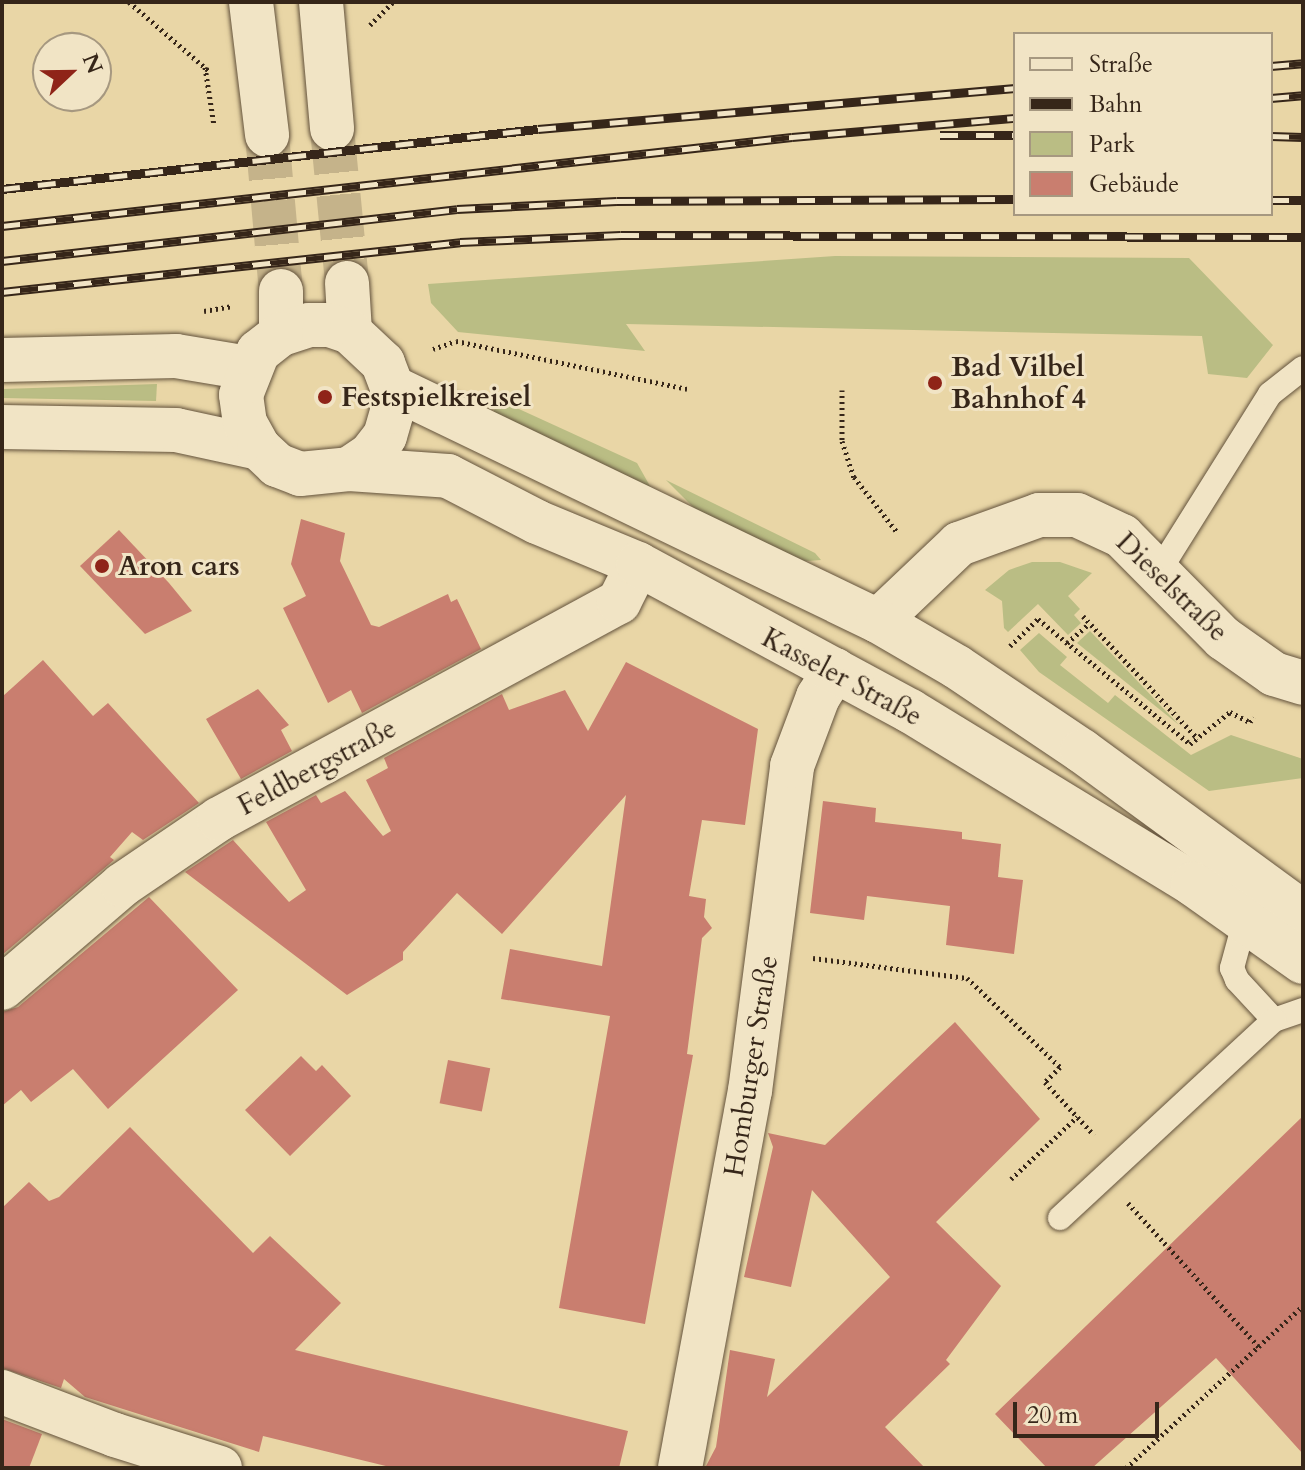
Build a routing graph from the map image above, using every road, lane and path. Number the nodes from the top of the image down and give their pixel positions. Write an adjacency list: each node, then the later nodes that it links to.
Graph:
1 (129, 2): 6 (path)
2 (251, 2): 5 (main road)
3 (321, 2): 4 (main road)
4 (332, 129)
5 (267, 135)
6 (217, 140)
7 (347, 283): 8 (main road)
8 (350, 332): 11 (main road); 13 (main road)
9 (433, 349): 14 (path)
10 (2, 360): 11 (main road)
11 (248, 368): 17 (main road)
12 (1303, 368): 21 (lane)
13 (392, 387): 18 (main road); 23 (main road)
14 (687, 389)
15 (842, 390): 19 (path)
16 (2, 427): 17 (main road, Kasseler Straße)
17 (259, 448): 18 (main road, Kasseler Straße)
18 (349, 469): 20 (main road, Kasseler Straße)
19 (897, 532)
20 (638, 564): 27 (main road, Kasseler Straße); 35 (main road, Feldbergstraße)
21 (1159, 571): 23 (main road, Dieselstraße); 28 (main road, Dieselstraße)
22 (1083, 616): 24 (path)
23 (878, 621): 27 (main road, Dieselstraße); 31 (main road)
24 (1089, 624): 25 (path); 30 (path)
25 (1067, 643): 26 (path); 30 (path)
26 (998, 657)
27 (835, 670): 32 (main road, Kasseler Straße); 33 (main road, Homburger Straße)
28 (1303, 683)
29 (1250, 722): 30 (path)
30 (1198, 739)
31 (1303, 913)
32 (1245, 920): 34 (main road, Kasseler Straße); 37 (lane)
33 (768, 952): 38 (path); 46 (main road, Homburger Straße)
34 (1303, 962)
35 (2, 988)
36 (1303, 1010): 37 (lane)
37 (1274, 1020): 39 (lane)
38 (1077, 1117): 39 (path); 40 (path)
39 (1110, 1169): 41 (lane); 43 (path)
40 (1011, 1179)
41 (1060, 1218)
42 (1303, 1306): 43 (path)
43 (1259, 1347): 47 (path)
44 (2, 1392): 45 (main road)
45 (220, 1468)
46 (680, 1468)
47 (1126, 1468)

